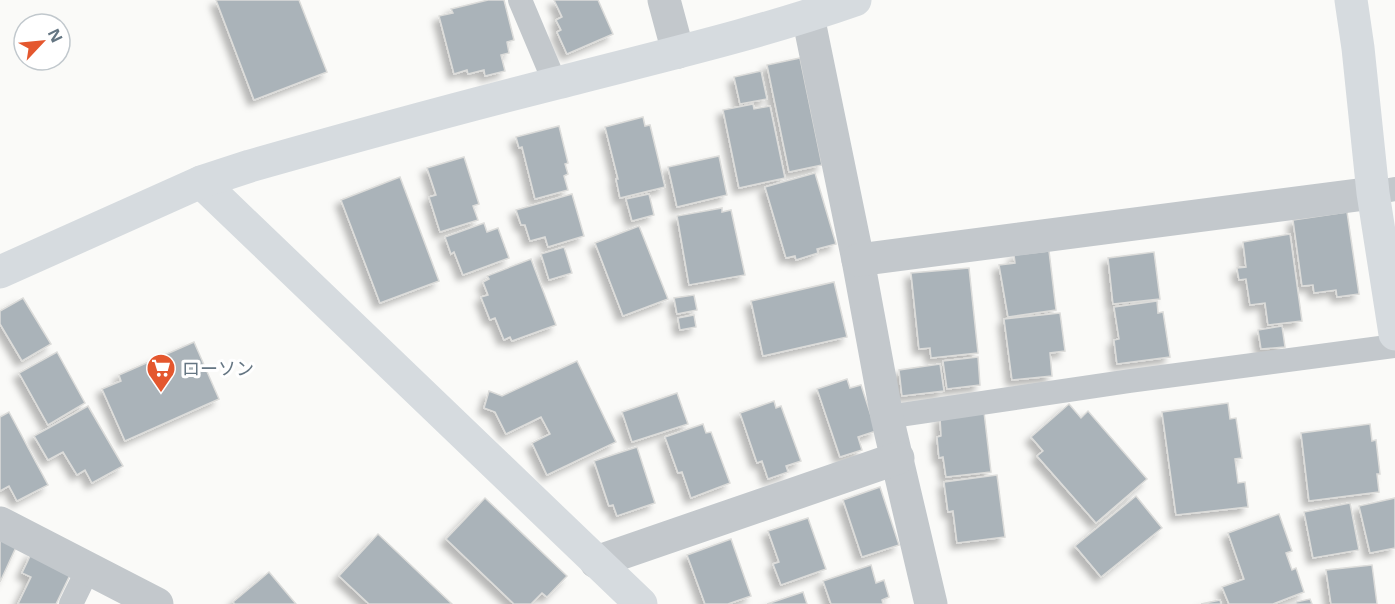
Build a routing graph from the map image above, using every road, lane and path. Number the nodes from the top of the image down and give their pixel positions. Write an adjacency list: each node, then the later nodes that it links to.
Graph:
1 (520, 0): 7 (lane)
2 (664, 0): 6 (street)
3 (855, 0): 5 (street)
4 (1351, 0): 9 (street)
5 (808, 16): 6 (street); 10 (street)
6 (678, 52): 7 (street)
7 (555, 83): 8 (street)
8 (201, 182): 11 (street); 17 (street)
9 (1384, 191): 10 (street); 12 (street)
10 (858, 260): 14 (street)
11 (0, 272)
12 (1395, 334)
13 (1395, 346): 14 (lane)
14 (887, 417): 15 (street)
15 (898, 458): 17 (street); 22 (street)
16 (0, 523): 18 (street)
17 (596, 562): 21 (street)
18 (89, 567): 19 (lane); 20 (street)
19 (71, 604)
20 (157, 604)
21 (641, 604)
22 (931, 604)

